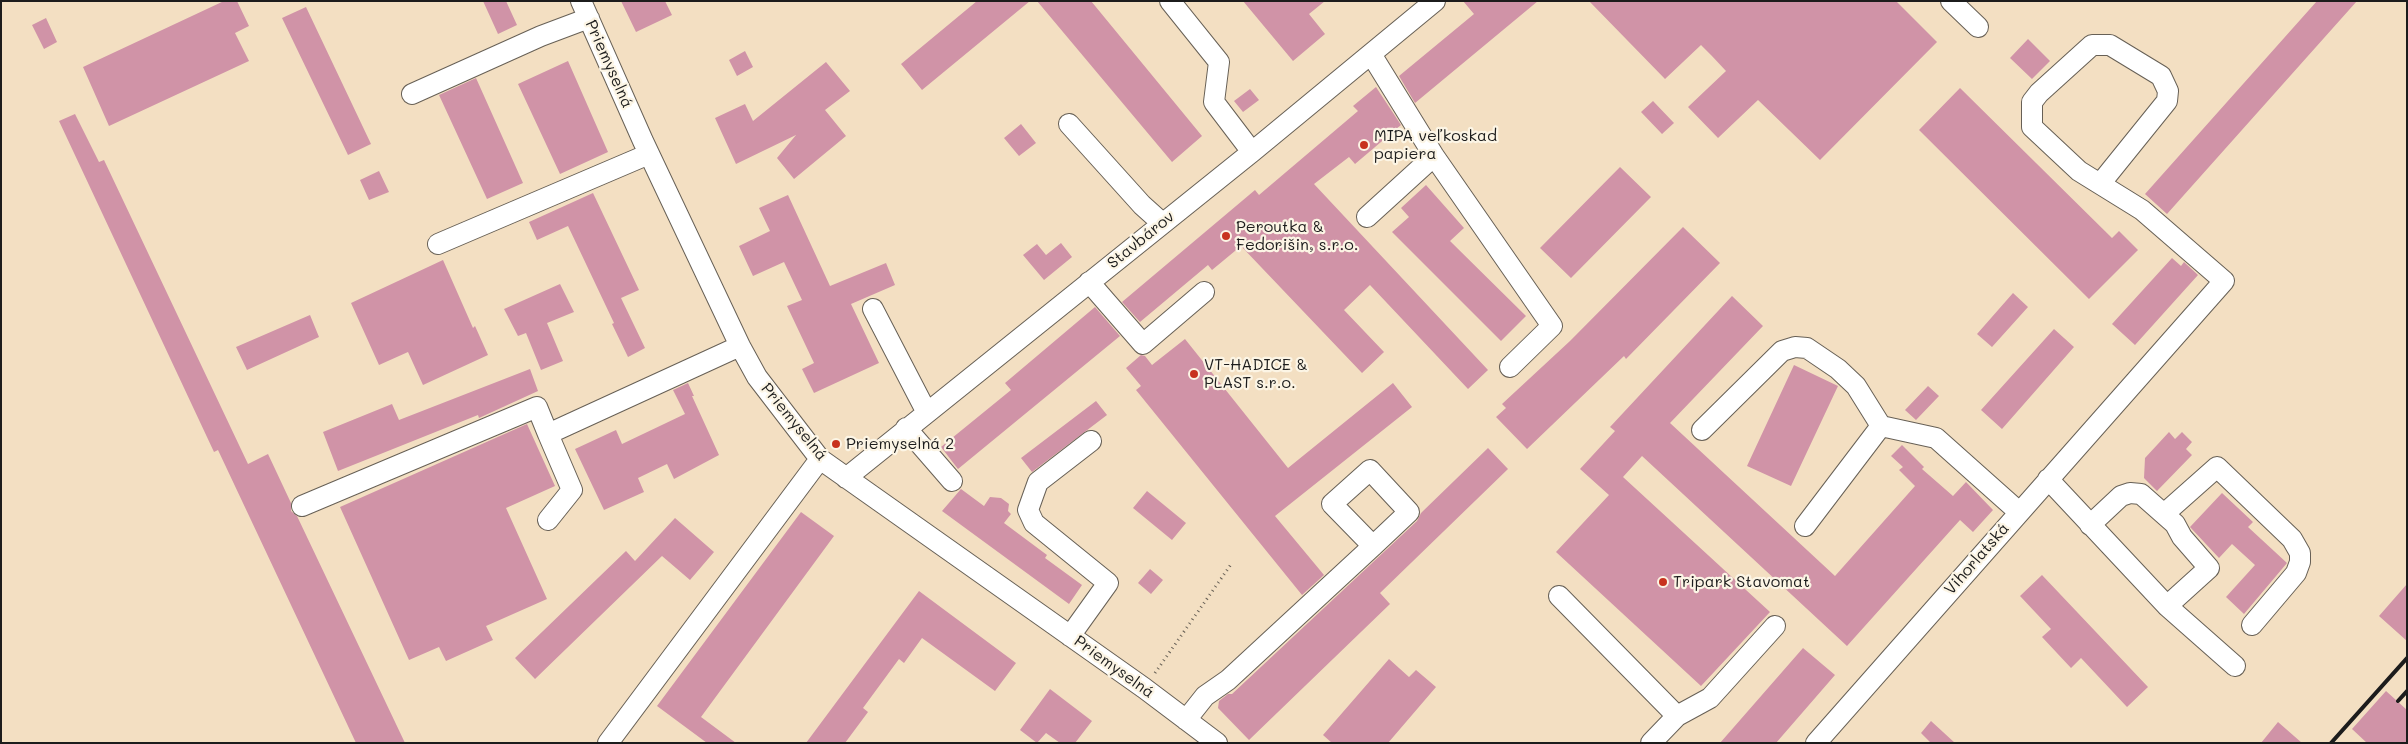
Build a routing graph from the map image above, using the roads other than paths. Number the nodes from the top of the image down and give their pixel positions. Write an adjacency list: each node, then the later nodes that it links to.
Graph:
1 (1170, 1): 9 (street)
2 (1435, 1): 6 (street, Stavbárov)
3 (1951, 1): 5 (street)
4 (585, 9): 7 (street); 10 (street, Priemyselná)
5 (1978, 27)
6 (1371, 54): 9 (street, Stavbárov); 11 (street)
7 (412, 94)
8 (1069, 124): 14 (street)
9 (1252, 152): 14 (street, Stavbárov)
10 (649, 154): 15 (street); 19 (street, Priemyselná)
11 (1434, 156): 13 (street); 20 (street)
12 (2100, 184): 12 (street); 29 (street, Vihorlatská)
13 (1367, 217)
14 (1162, 223): 16 (street, Stavbárov)
15 (438, 244)
16 (1089, 282): 17 (street); 21 (street, Stavbárov)
17 (1204, 292)
18 (873, 309): 21 (street)
19 (740, 346): 25 (street); 27 (street, Priemyselná)
20 (1510, 367)
21 (927, 413): 23 (street, Stavbárov)
22 (1881, 426): 24 (street); 32 (street); 36 (street)
23 (906, 428): 28 (street, Stavbárov); 30 (street)
24 (1702, 430)
25 (548, 434): 31 (street); 34 (street)
26 (1092, 441): 42 (street)
27 (820, 459): 28 (street, Priemyselná); 46 (street)
28 (846, 478): 42 (street, Priemyselná)
29 (2048, 479): 32 (street, Vihorlatská); 35 (street)
30 (952, 481)
31 (302, 506)
32 (2019, 512): 49 (street, Vihorlatská)
33 (2164, 514): 35 (street); 39 (street); 40 (street)
34 (548, 520)
35 (2090, 525): 39 (street)
36 (1805, 526)
37 (1373, 546): 45 (street)
38 (1559, 596): 44 (street)
39 (2167, 606): 43 (street)
40 (2252, 625)
41 (1775, 626): 44 (street)
42 (1070, 636): 45 (street, Priemyselná)
43 (2235, 666)
44 (1677, 716): 48 (street)
45 (1186, 720): 47 (street, Priemyselná)
46 (608, 743)
47 (1218, 743)
48 (1651, 743)
49 (1816, 743)

